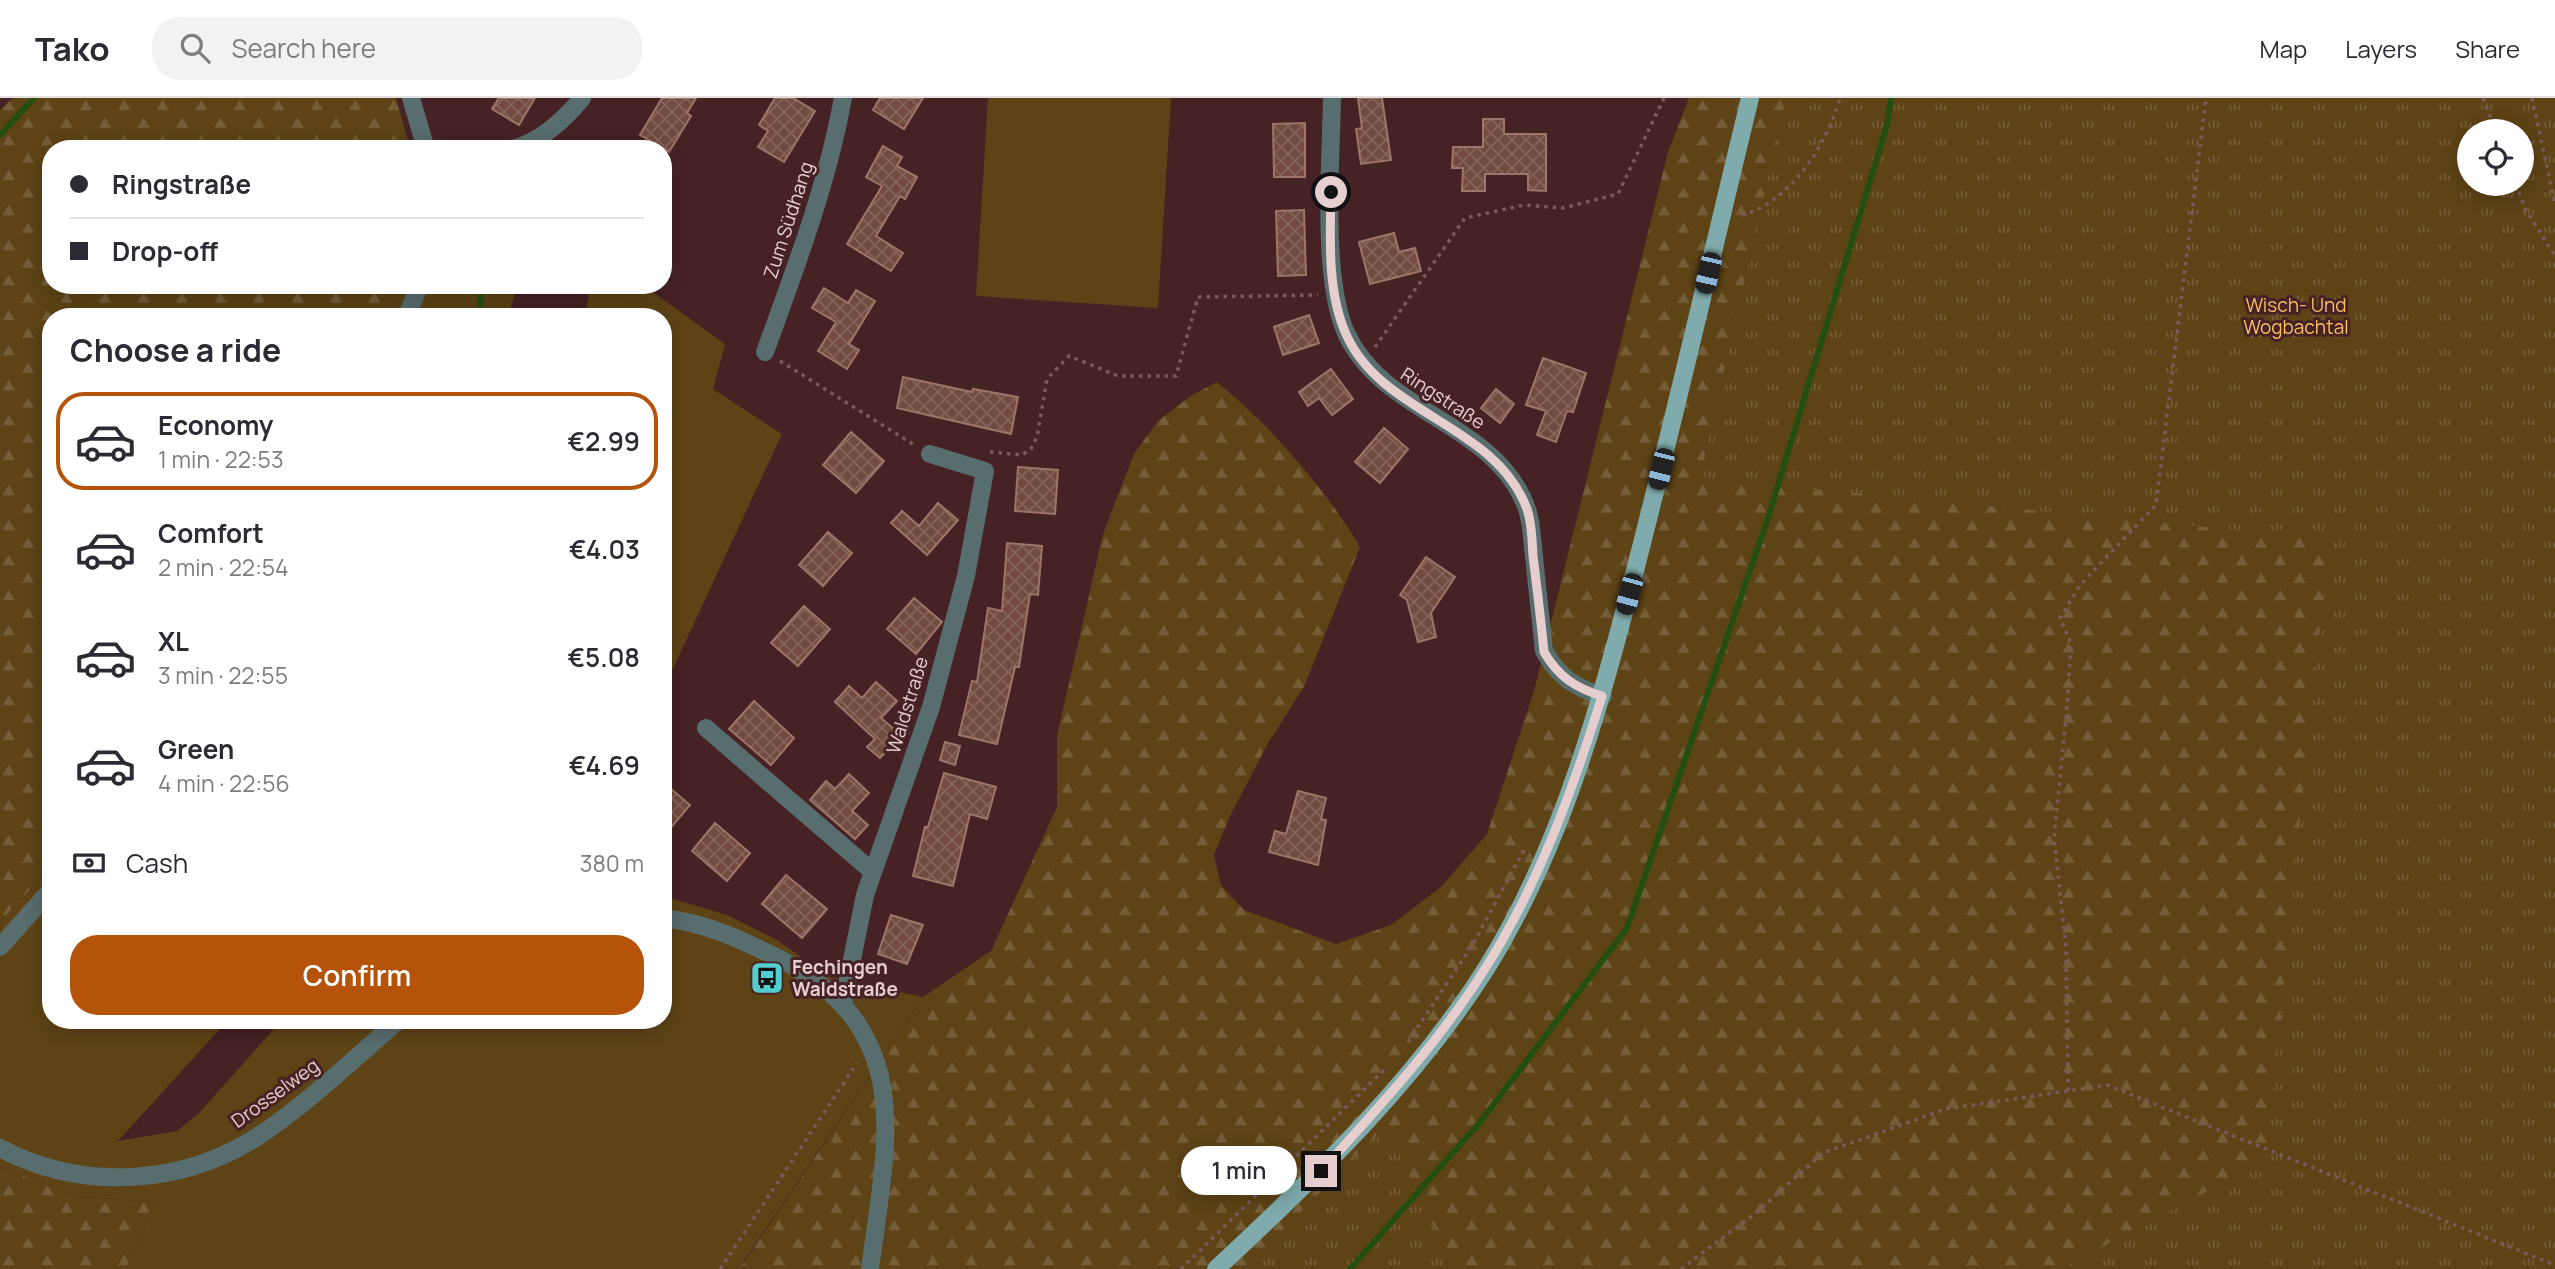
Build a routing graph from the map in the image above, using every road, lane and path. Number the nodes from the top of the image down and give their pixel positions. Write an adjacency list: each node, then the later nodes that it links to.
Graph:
1 (411, 98): 12 (street)
2 (582, 98): 13 (street)
3 (843, 98): 19 (street, Zum Südhang)
4 (1332, 98): 18 (street, Ringstraße)
5 (1664, 98): 20 (path)
6 (1750, 98): 16 (main road)
7 (1840, 98): 16 (path)
8 (2206, 98): 35 (path)
9 (2483, 98): 11 (path)
10 (2532, 98): 15 (path)
11 (2491, 119)
12 (423, 140)
13 (534, 140)
14 (2520, 196): 17 (path)
15 (2555, 204)
16 (1720, 221): 23 (main road)
17 (2555, 256)
18 (1336, 295): 20 (street, Ringstraße); 22 (path)
19 (765, 352): 21 (path)
20 (1364, 363): 23 (street, Ringstraße)
21 (930, 454): 22 (street)
22 (985, 471): 26 (street, Waldstraße)
23 (1602, 696): 41 (main road)
24 (706, 729): 26 (street)
25 (1527, 843): 33 (path)
26 (873, 872): 30 (street, Waldstraße)
27 (42, 901): 29 (street)
28 (672, 919): 30 (street)
29 (0, 947)
30 (844, 1004): 32 (street)
31 (388, 1029): 36 (street, Drosselweg)
32 (870, 1044): 38 (path); 39 (street)
33 (1404, 1048)
34 (1396, 1058): 40 (path)
35 (2068, 1091): 37 (path); 42 (path)
36 (0, 1148)
37 (2555, 1265)
38 (720, 1269)
39 (870, 1269)
40 (1181, 1269)
41 (1216, 1269)
42 (1681, 1269)

